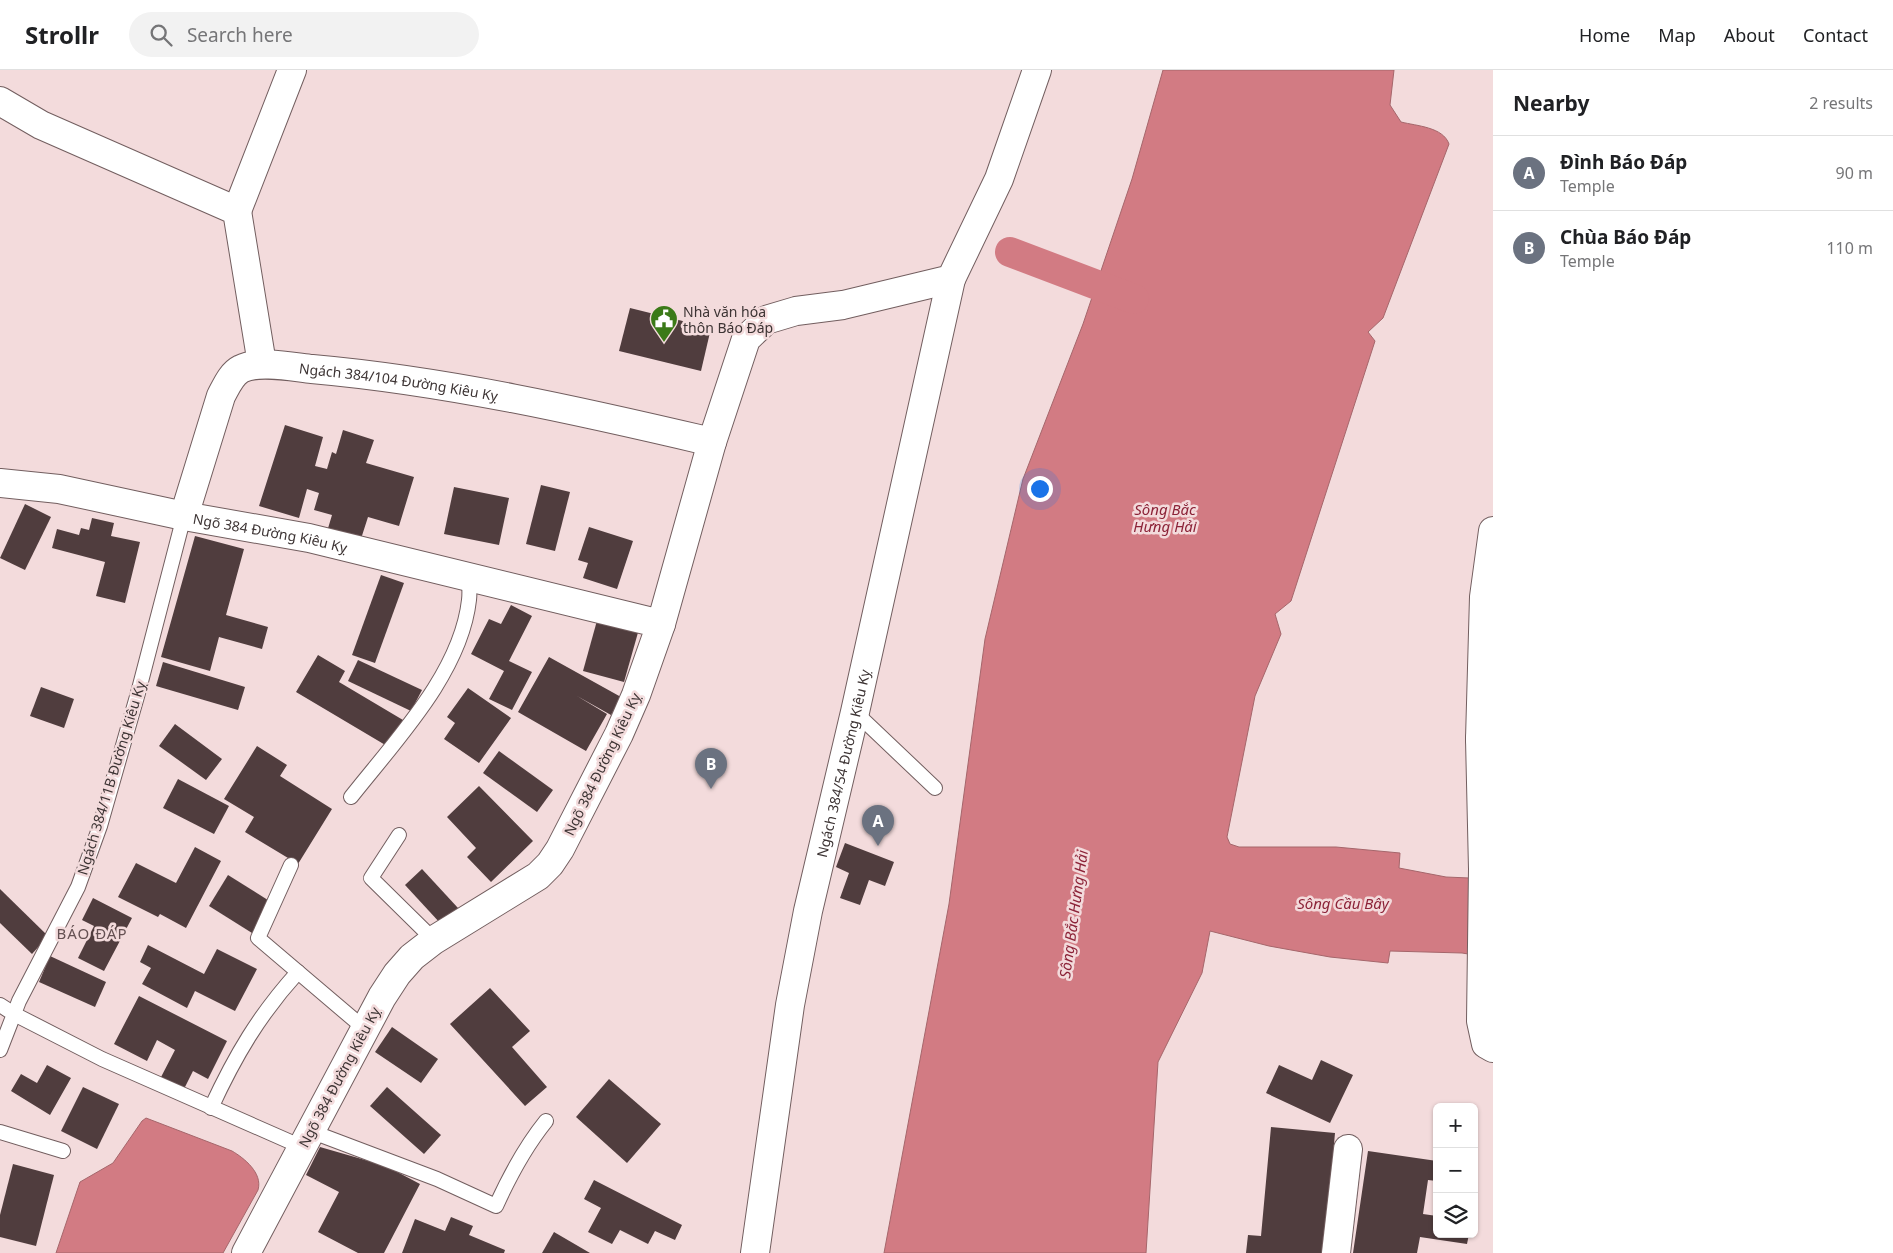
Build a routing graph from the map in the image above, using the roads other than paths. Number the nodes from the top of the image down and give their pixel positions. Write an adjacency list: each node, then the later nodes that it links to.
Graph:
1 (292, 70): 4 (street)
2 (1037, 70): 5 (street, Ngách 384/54 Đường Kiêu Kỵ)
3 (0, 101): 4 (street)
4 (237, 211): 6 (street)
5 (951, 279): 7 (street); 13 (street, Ngách 384/54 Đường Kiêu Kỵ)
6 (262, 364): 7 (street, Ngách 384/104 Đường Kiêu Kỵ); 9 (street, Ngách 384/104 Đường Kiêu Kỵ)
7 (712, 442): 12 (street)
8 (0, 483): 9 (street, Ngõ 384 Đường Kiêu Kỵ)
9 (184, 516): 11 (street, Ngõ 384 Đường Kiêu Kỵ); 22 (lane, Ngách 384/11B Đường Kiêu Kỵ)
10 (1493, 531): 14 (street)
11 (469, 577): 12 (street, Ngõ 384 Đường Kiêu Kỵ); 16 (lane)
12 (661, 624): 19 (street, Ngõ 384 Đường Kiêu Kỵ)
13 (855, 712): 15 (lane); 33 (street, Ngách 384/54 Đường Kiêu Kỵ)
14 (1487, 785): 24 (street)
15 (935, 788)
16 (351, 796)
17 (399, 835): 19 (lane)
18 (291, 865): 20 (lane)
19 (434, 940): 23 (street, Ngõ 384 Đường Kiêu Kỵ)
20 (298, 972): 23 (lane); 26 (lane)
21 (0, 1005): 22 (lane)
22 (14, 1014): 25 (lane, Ngách 384/11B Đường Kiêu Kỵ); 26 (lane)
23 (365, 1029): 29 (street, Ngõ 384 Đường Kiêu Kỵ)
24 (1493, 1048)
25 (0, 1050)
26 (211, 1108): 29 (lane)
27 (546, 1121): 29 (lane)
28 (0, 1132): 31 (lane)
29 (306, 1139): 32 (street, Ngõ 384 Đường Kiêu Kỵ)
30 (1348, 1149): 34 (street)
31 (63, 1151)
32 (247, 1253)
33 (755, 1253)
34 (1336, 1253)

